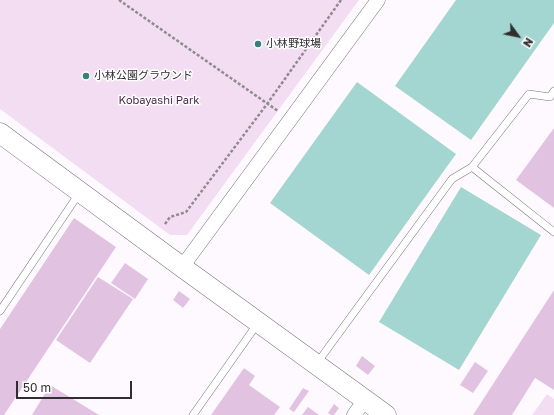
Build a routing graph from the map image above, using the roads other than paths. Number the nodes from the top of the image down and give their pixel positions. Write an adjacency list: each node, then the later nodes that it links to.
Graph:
1 (378, 0): 7 (street)
2 (554, 92): 4 (lane)
3 (0, 133): 5 (street)
4 (472, 167): 6 (lane); 10 (lane)
5 (80, 192): 7 (street); 8 (lane)
6 (554, 232)
7 (182, 267): 9 (street)
8 (0, 311)
9 (258, 323): 10 (street); 12 (lane)
10 (316, 364): 11 (street)
11 (359, 407): 13 (street)
12 (193, 415)
13 (386, 415)

